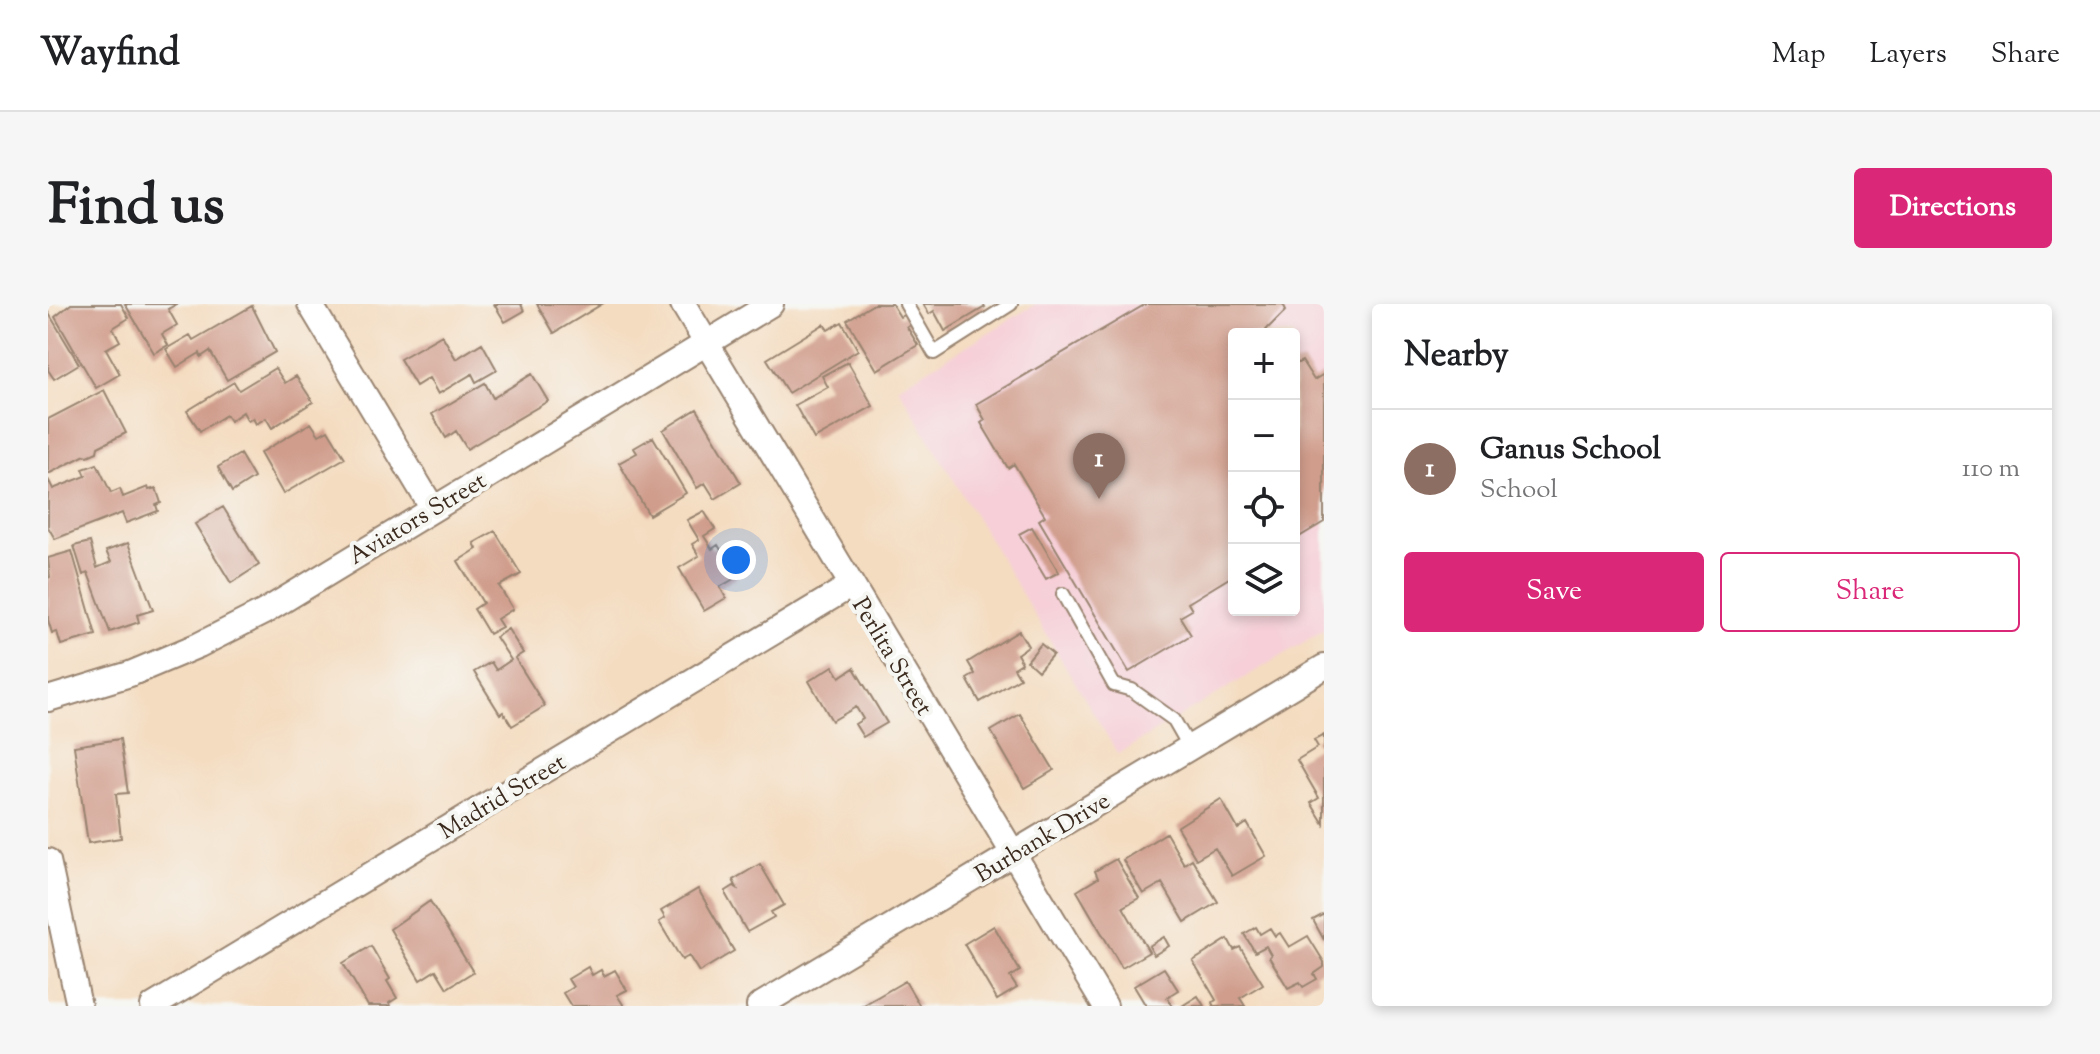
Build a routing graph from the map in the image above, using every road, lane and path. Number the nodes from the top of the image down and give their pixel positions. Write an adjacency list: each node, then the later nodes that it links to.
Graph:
1 (310, 304): 7 (street)
2 (683, 304): 6 (street, Perlita Street)
3 (771, 304): 6 (street, Aviators Street)
4 (906, 304): 5 (lane)
5 (1011, 304)
6 (706, 342): 7 (street, Aviators Street); 8 (street, Perlita Street)
7 (433, 509): 11 (street, Aviators Street)
8 (850, 586): 13 (street, Perlita Street); 17 (street, Madrid Street)
9 (1063, 594): 12 (lane)
10 (1324, 667): 12 (street, Burbank Drive)
11 (48, 699)
12 (1190, 748): 13 (street, Burbank Drive)
13 (1013, 855): 18 (street, Burbank Drive); 19 (street, Perlita Street)
14 (48, 861): 15 (street)
15 (57, 950): 16 (street)
16 (79, 1006)
17 (153, 1006)
18 (759, 1006)
19 (1105, 1006)

